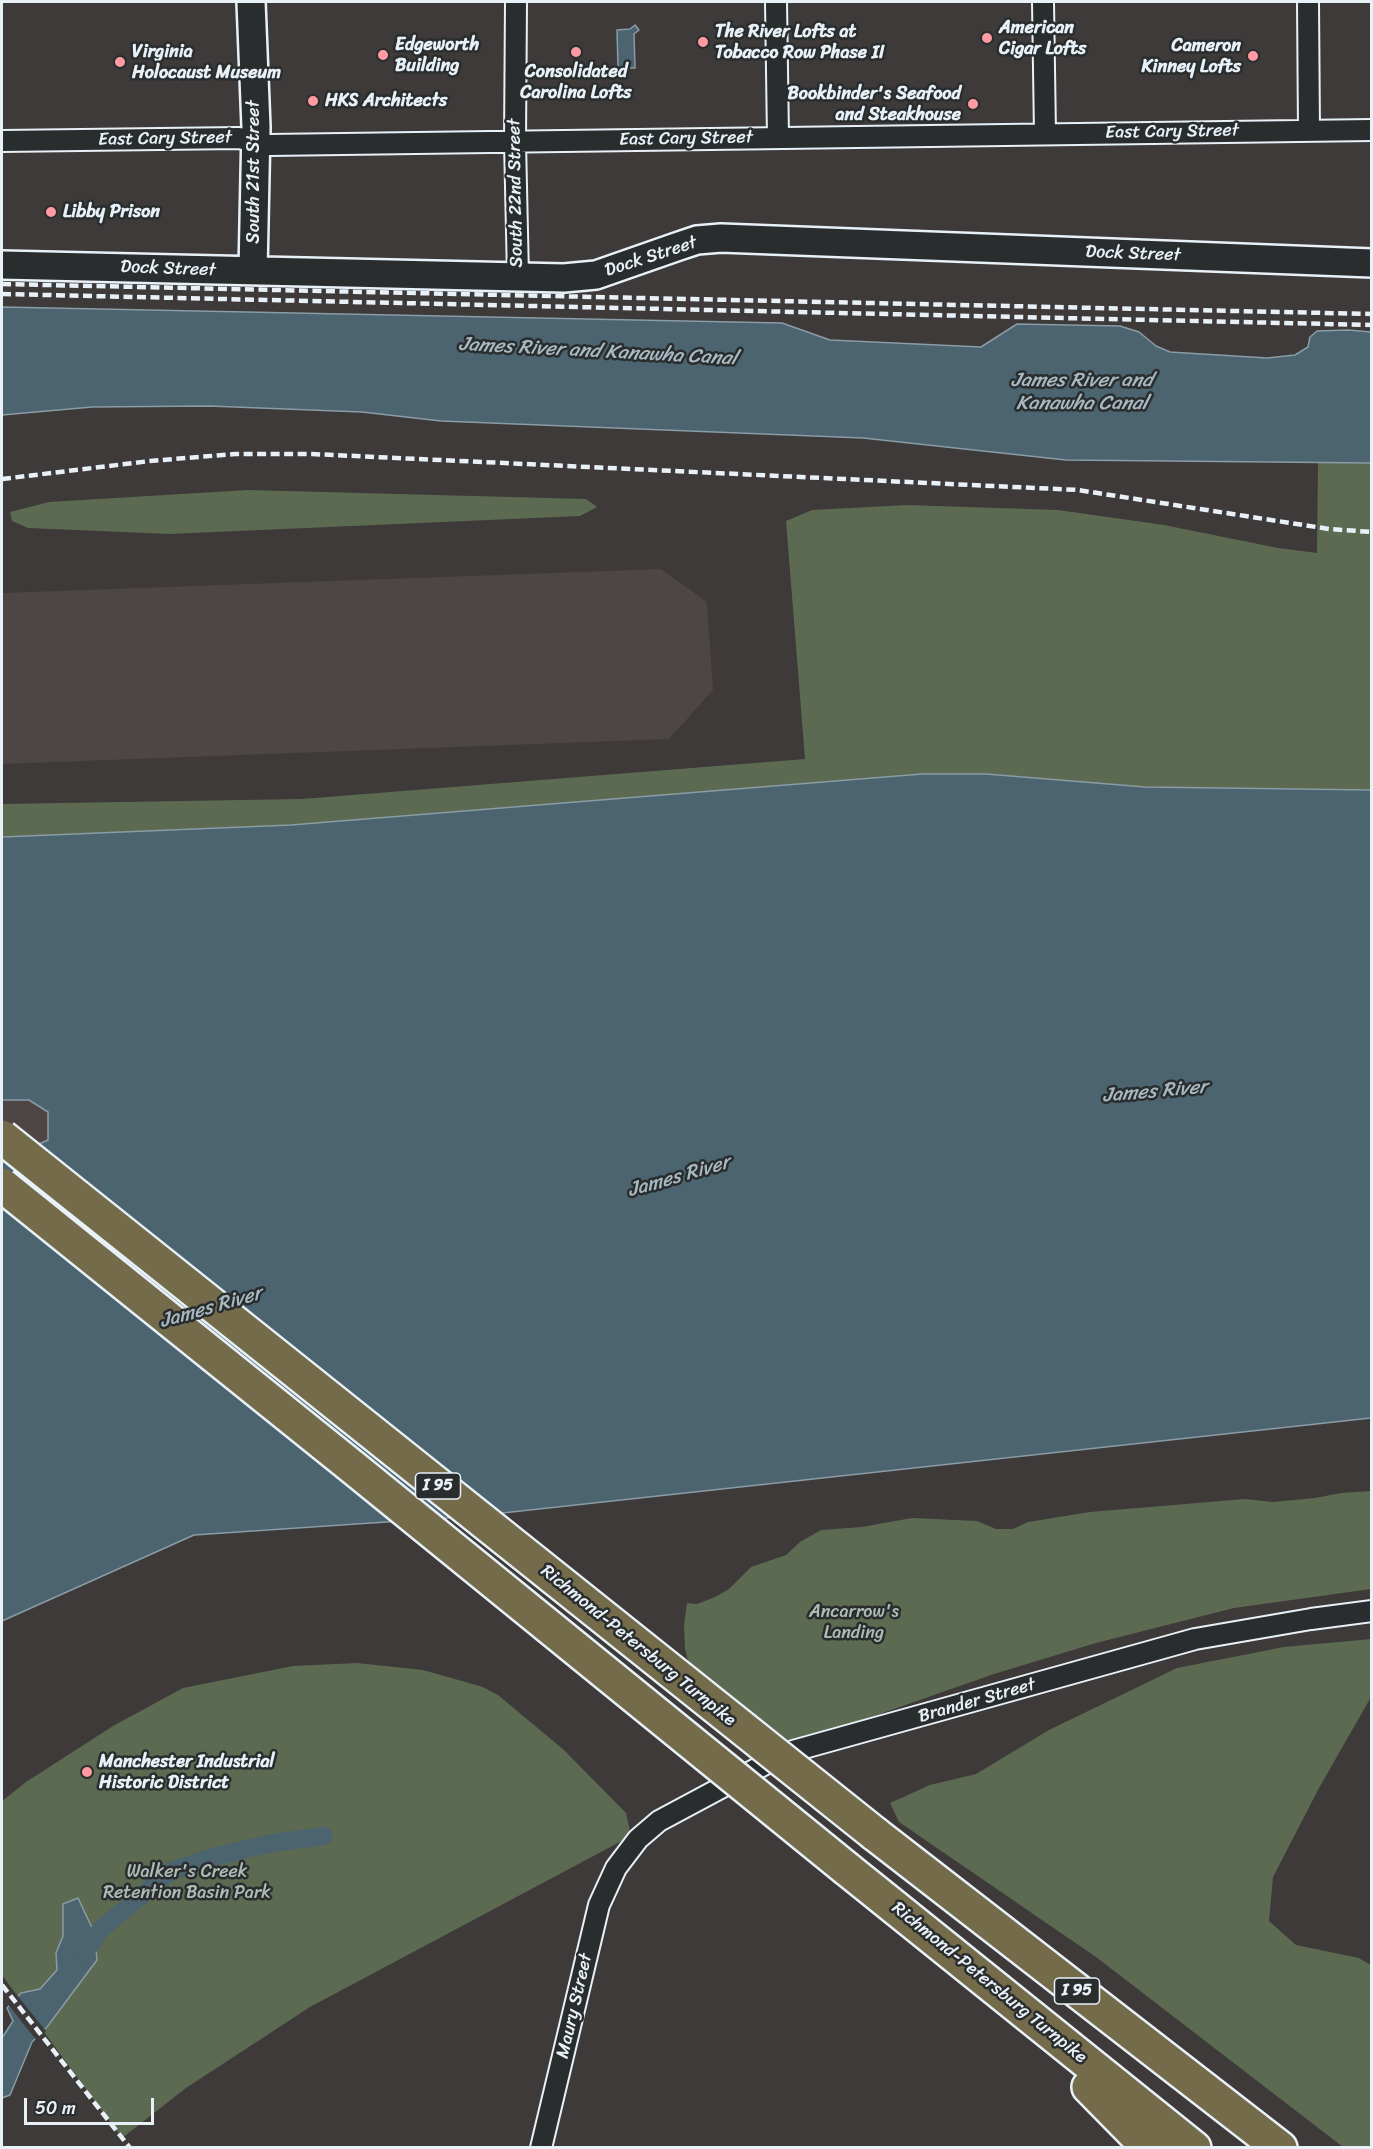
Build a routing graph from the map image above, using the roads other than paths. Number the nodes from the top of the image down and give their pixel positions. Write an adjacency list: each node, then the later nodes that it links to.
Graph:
1 (250, 2): 11 (main road, South 21st Street)
2 (516, 2): 12 (street, South 22nd Street)
3 (777, 2): 9 (street)
4 (1043, 2): 8 (street)
5 (1308, 2): 7 (street)
6 (1371, 130): 7 (street, East Cary Street)
7 (1309, 131): 8 (street, East Cary Street)
8 (1045, 134): 9 (street, East Cary Street)
9 (778, 138): 12 (street, East Cary Street)
10 (2, 141): 11 (street, East Cary Street)
11 (255, 142): 12 (street, East Cary Street); 15 (main road, South 21st Street)
12 (515, 142): 16 (street, South 22nd Street)
13 (1371, 263): 16 (main road, Dock Street)
14 (2, 264): 15 (main road, Dock Street)
15 (253, 271): 16 (main road, Dock Street)
16 (518, 277)
17 (2, 1137): 25 (highway, Richmond-Petersburg Turnpike / I 95, bridge)
18 (2, 1185): 21 (highway, Richmond-Petersburg Turnpike / I 95, bridge)
19 (1371, 1611): 20 (street, Brander Street)
20 (616, 1868): 22 (street, Maury Street)
21 (918, 1926): 23 (highway); 24 (highway, Richmond-Petersburg Turnpike / I 95)
22 (541, 2148)
23 (1149, 2148)
24 (1194, 2148)
25 (1281, 2148)

